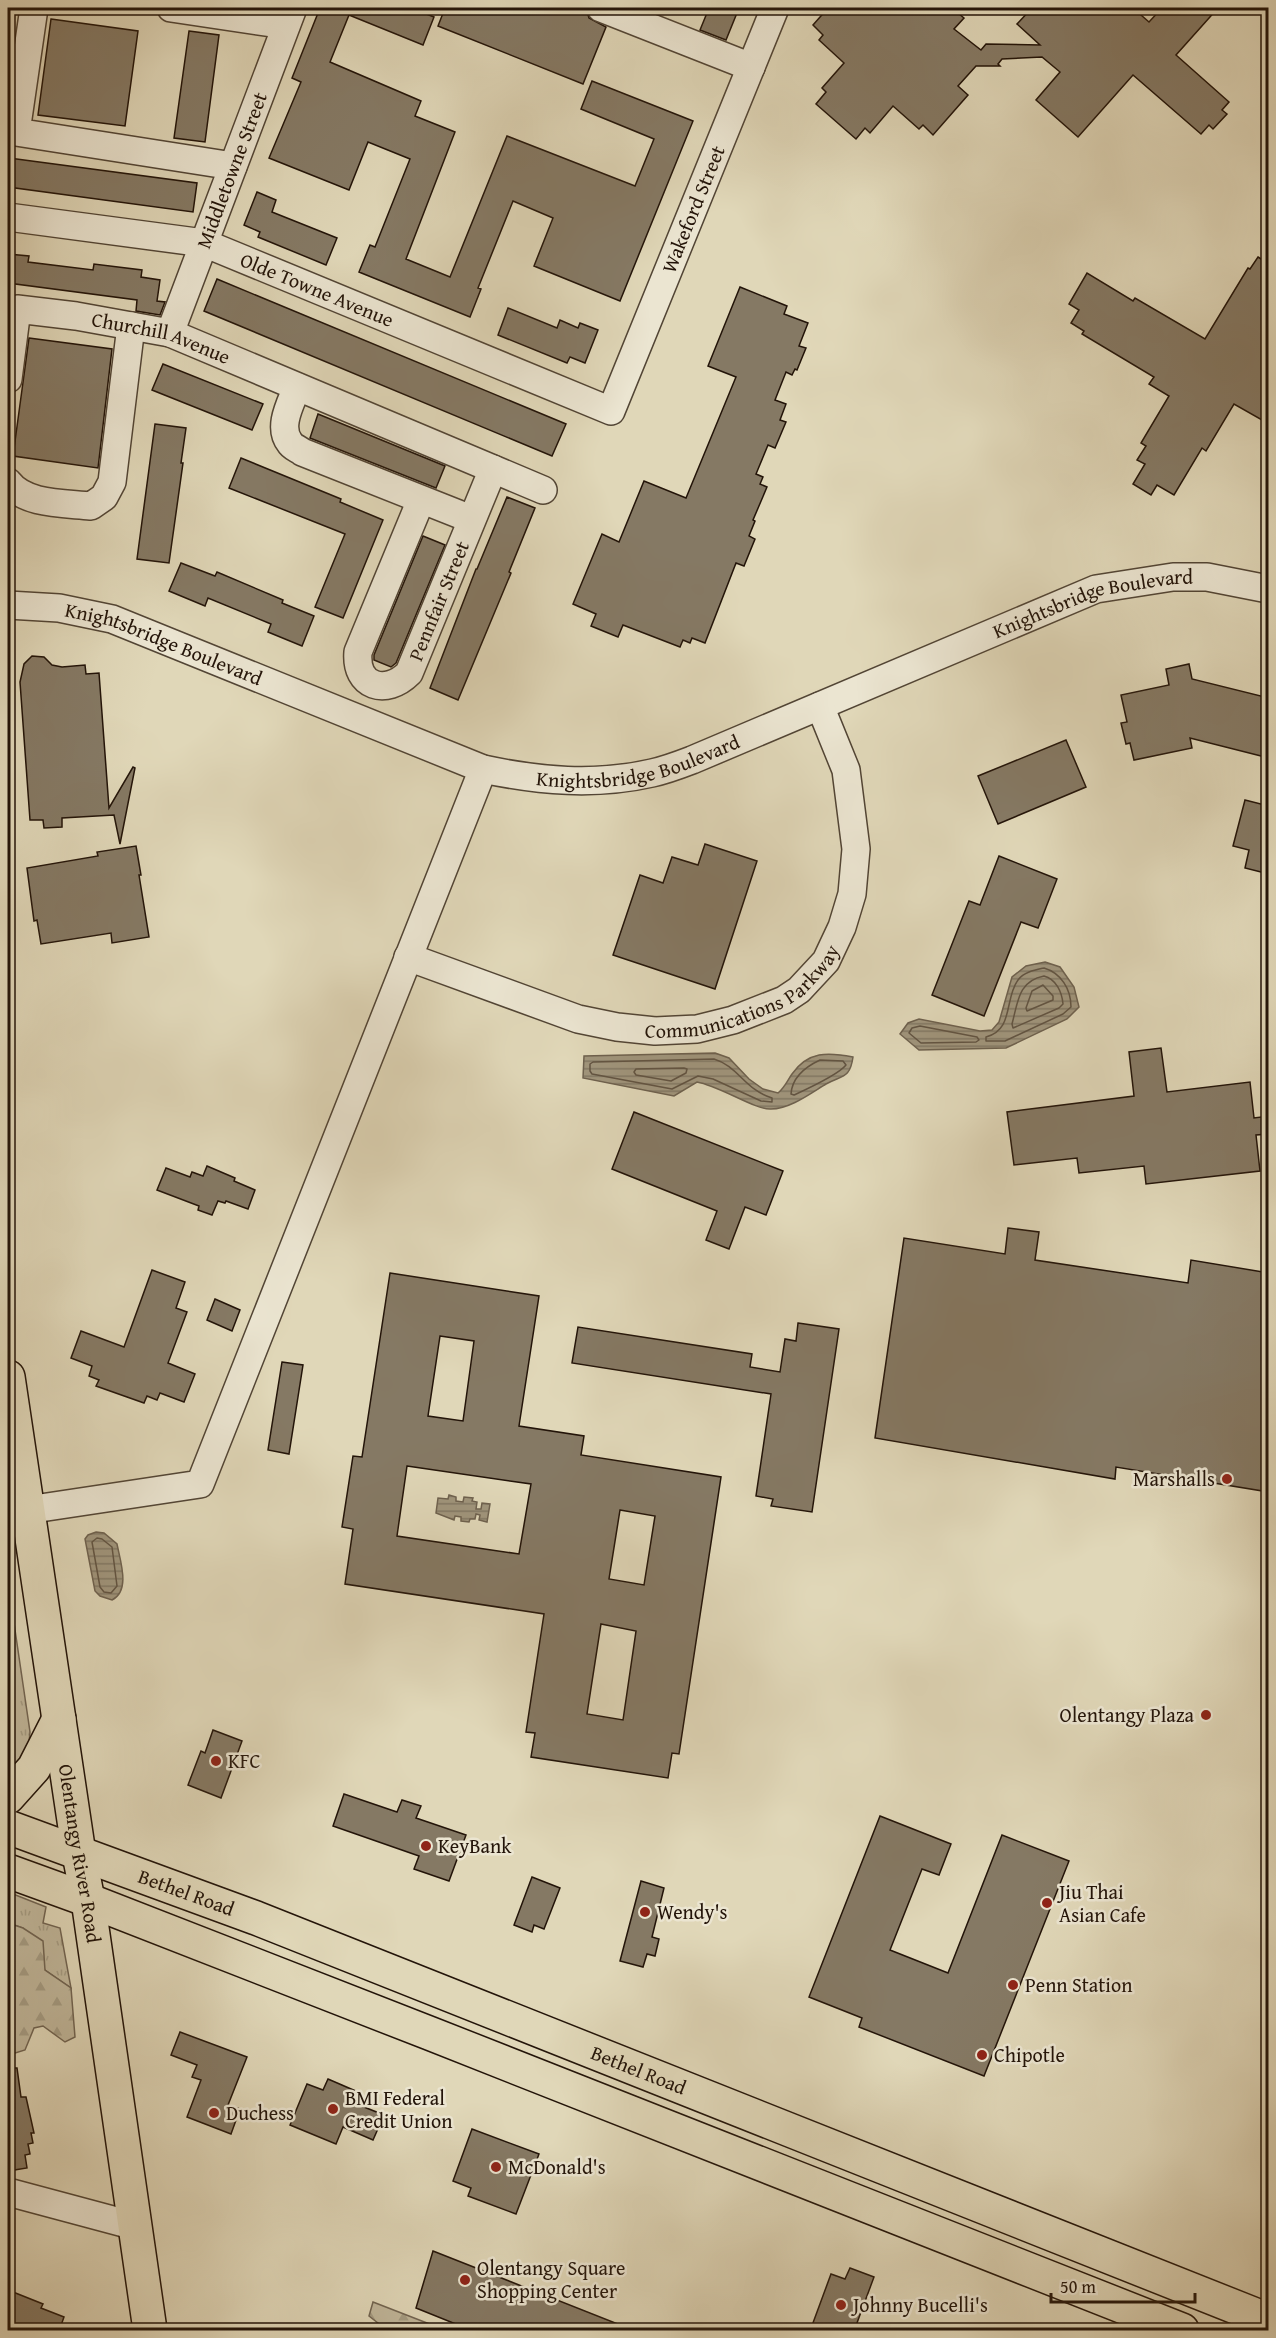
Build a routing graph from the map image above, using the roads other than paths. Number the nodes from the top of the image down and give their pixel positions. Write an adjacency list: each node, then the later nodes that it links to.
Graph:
1 (34, 8): 7 (street)
2 (171, 8): 5 (street)
3 (601, 8): 6 (street)
4 (775, 8): 6 (street, Wakeford Street)
5 (290, 16): 7 (street, Middletowne Street)
6 (751, 67): 14 (street, Wakeford Street)
7 (233, 166): 9 (street, Middletowne Street)
8 (8, 217): 9 (street, Olde Towne Avenue)
9 (204, 243): 11 (street, Middletowne Street); 14 (street, Olde Towne Avenue)
10 (131, 326): 11 (street, Churchill Avenue); 12 (street, Churchill Avenue); 16 (street)
11 (170, 333): 13 (street, Churchill Avenue)
12 (8, 379)
13 (297, 387): 15 (street, Churchill Avenue); 18 (street)
14 (611, 411)
15 (493, 469): 17 (street, Churchill Avenue); 19 (street, Pennfair Street)
16 (8, 482)
17 (543, 490)
18 (421, 500): 19 (street); 19 (street, Pennfair Street)
19 (471, 519)
20 (1269, 589): 22 (street, Knightsbridge Boulevard)
21 (8, 605): 23 (street, Knightsbridge Boulevard)
22 (820, 706): 23 (street, Knightsbridge Boulevard); 24 (street, Communications Parkway)
23 (483, 769): 24 (street)
24 (408, 957): 26 (street)
25 (8, 1377): 26 (main road, Olentangy River Road)
26 (27, 1510): 27 (main road, Olentangy River Road)
27 (59, 1719): 28 (main road); 30 (main road, Olentangy River Road)
28 (8, 1797)
29 (8, 1827): 30 (main road, Bethel Road)
30 (79, 1854): 32 (main road, Olentangy River Road); 34 (main road, Bethel Road)
31 (8, 1871): 32 (main road)
32 (88, 1900): 35 (main road, Olentangy River Road); 37 (main road)
33 (8, 2192): 35 (street)
34 (1000, 2213): 36 (main road, Bethel Road); 37 (main road)
35 (135, 2226): 40 (main road, Olentangy River Road)
36 (1055, 2234): 38 (main road); 39 (main road, Bethel Road)
37 (945, 2237): 38 (main road)
38 (1006, 2260): 41 (main road)
39 (1269, 2320)
40 (150, 2331)
41 (1182, 2331)

